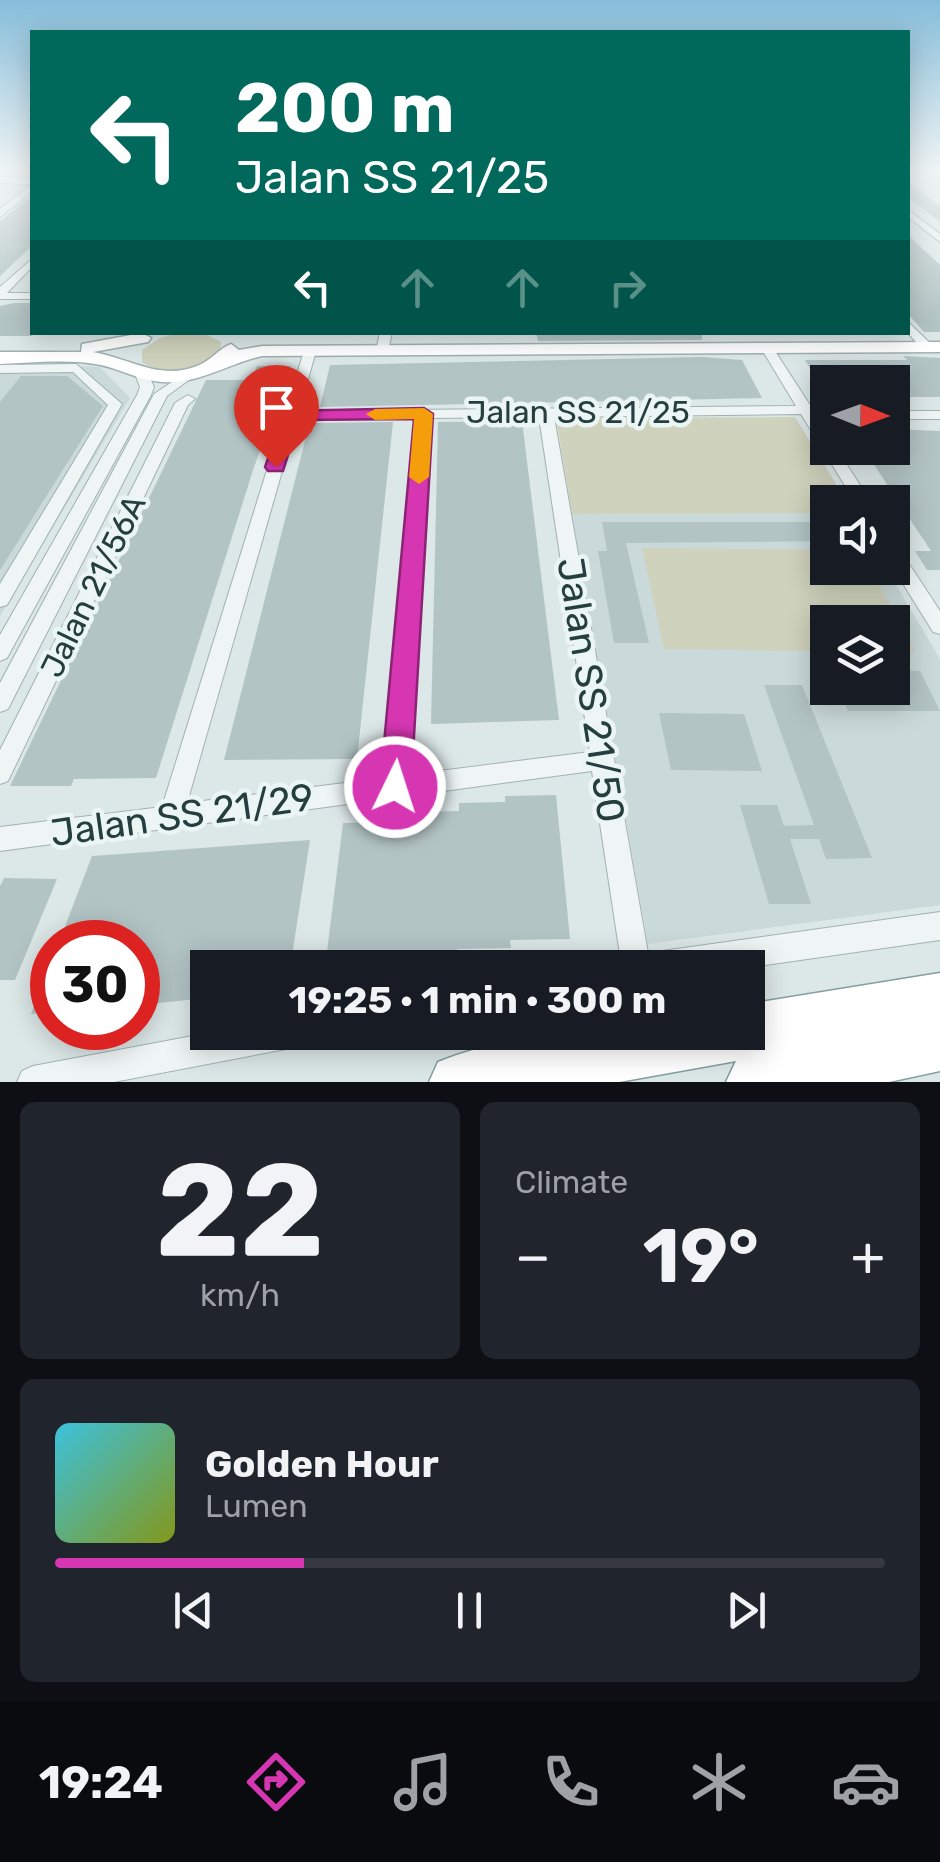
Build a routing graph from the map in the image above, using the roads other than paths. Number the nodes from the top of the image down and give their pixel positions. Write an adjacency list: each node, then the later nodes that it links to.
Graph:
1 (916, 219): 2 (street)
2 (940, 239)
3 (30, 264): 4 (street)
4 (0, 294): 5 (street)
5 (30, 296)
6 (910, 328): 10 (street)
7 (148, 335): 12 (street); 17 (street)
8 (384, 342): 11 (street); 13 (street)
9 (225, 345): 13 (street); 18 (street)
10 (934, 347): 11 (street)
11 (767, 348): 21 (street)
12 (0, 349)
13 (310, 351): 24 (street)
14 (0, 358): 15 (street)
15 (35, 358): 16 (street); 17 (street)
16 (0, 368): 29 (street)
17 (134, 370): 18 (street); 31 (street)
18 (190, 374): 32 (street)
19 (188, 399): 34 (street, Jalan 21/56A)
20 (546, 412): 21 (street, Jalan SS 21/25); 23 (street, Jalan SS 21/25); 33 (street, Jalan SS 21/50)
21 (807, 413): 22 (street, Jalan SS 21/25); 27 (street)
22 (810, 413)
23 (424, 414): 24 (street, Jalan SS 21/25); 35 (street)
24 (291, 415): 36 (street)
25 (910, 415): 26 (street)
26 (940, 415)
27 (810, 418)
28 (910, 580): 30 (street)
29 (0, 600)
30 (940, 627)
31 (0, 653)
32 (0, 703)
33 (602, 760): 35 (street, Jalan SS 21/29); 39 (street, Jalan SS 21/50)
34 (0, 774)
35 (395, 787): 36 (street, Jalan SS 21/29)
36 (171, 817): 37 (street, Jalan SS 21/29)
37 (0, 839)
38 (940, 926): 40 (street)
39 (636, 950)
40 (765, 950)
41 (940, 1000): 42 (highway)
42 (765, 1029)
43 (940, 1043): 48 (highway)
44 (201, 1050): 46 (street)
45 (642, 1050): 47 (highway)
46 (32, 1082)
47 (458, 1082)
48 (755, 1082)

